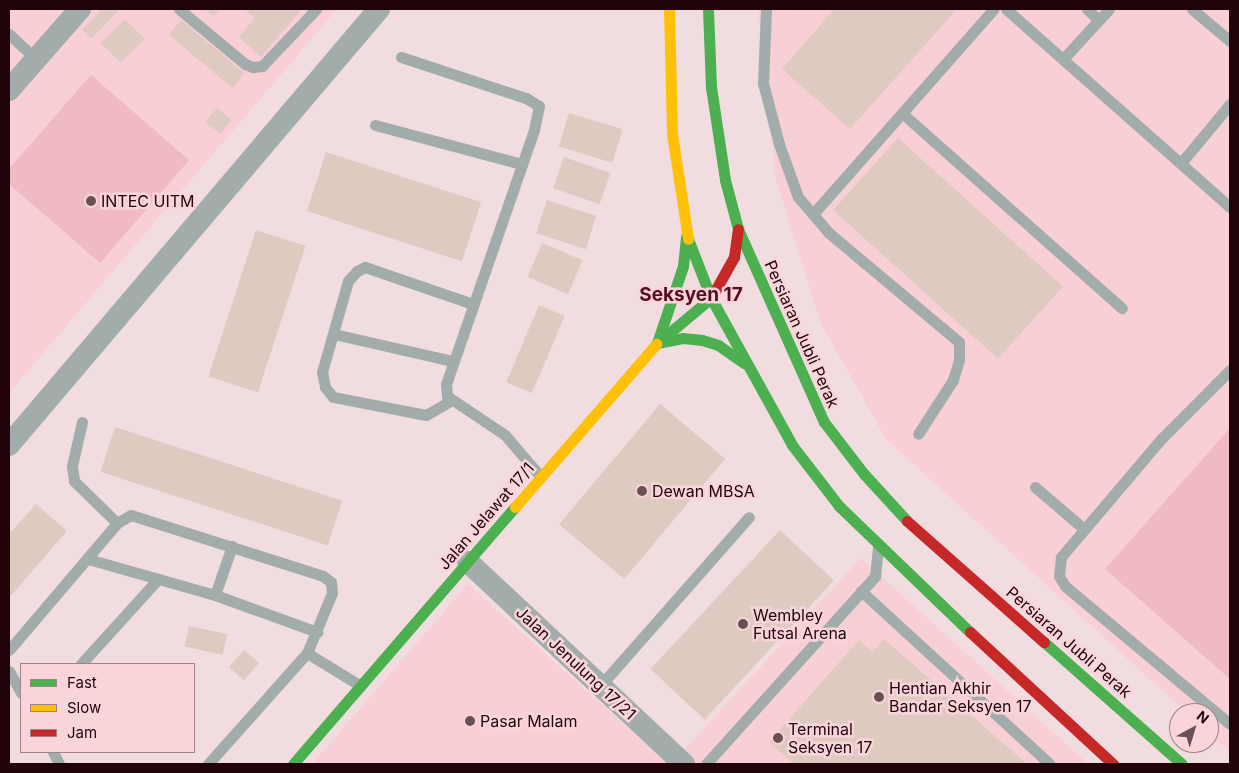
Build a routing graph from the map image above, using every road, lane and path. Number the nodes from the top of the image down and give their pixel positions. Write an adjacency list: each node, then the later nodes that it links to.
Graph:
1 (80, 9): 17 (street)
2 (179, 9): 3 (lane)
3 (316, 9)
4 (668, 9): 28 (main road)
5 (708, 9): 27 (main road, Persiaran Jubli Perak)
6 (766, 9): 26 (lane)
7 (994, 9): 21 (lane)
8 (1006, 9): 18 (lane)
9 (1086, 9): 13 (lane)
10 (1109, 9): 13 (lane)
11 (1192, 9): 15 (lane)
12 (376, 10): 40 (street)
13 (1099, 20): 18 (lane)
14 (9, 34): 17 (lane)
15 (1230, 41)
16 (401, 57): 24 (lane)
17 (36, 59): 19 (street)
18 (1063, 60): 23 (lane)
19 (9, 90)
20 (1230, 104): 23 (lane)
21 (902, 113): 26 (lane); 31 (lane)
22 (375, 125): 24 (lane)
23 (1181, 163): 25 (lane)
24 (522, 164): 30 (lane)
25 (1230, 207)
26 (813, 214): 39 (lane)
27 (738, 229): 29 (main road); 68 (main road, Persiaran Jubli Perak)
28 (686, 233): 29 (main road); 33 (main road)
29 (711, 298): 33 (main road, Jalan Jelawat 17/1); 35 (main road)
30 (474, 304): 32 (lane); 34 (lane)
31 (1122, 308)
32 (334, 334): 34 (lane); 37 (lane)
33 (657, 343): 35 (main road); 41 (main road, Jalan Jelawat 17/1)
34 (453, 361): 37 (lane)
35 (746, 364): 47 (main road)
36 (1230, 370): 45 (lane)
37 (452, 400): 41 (lane)
38 (82, 422): 44 (lane)
39 (918, 434)
40 (9, 445)
41 (541, 477): 49 (main road, Jalan Jelawat 17/1)
42 (1034, 487): 45 (lane)
43 (749, 517): 59 (lane)
44 (117, 523): 46 (lane); 48 (lane)
45 (1084, 530): 61 (lane)
46 (232, 546): 52 (lane); 53 (lane)
47 (879, 546): 51 (lane); 67 (main road)
48 (88, 559): 50 (lane); 54 (lane)
49 (468, 562): 58 (main road, Jalan Jelawat 17/1); 59 (street, Jalan Jenulung 17/21)
50 (158, 579): 52 (lane); 56 (lane)
51 (861, 591): 65 (lane); 66 (lane)
52 (215, 595): 53 (lane)
53 (317, 632): 55 (lane)
54 (9, 650)
55 (307, 653): 58 (lane); 62 (lane)
56 (82, 663)
57 (9, 671): 60 (lane)
58 (361, 686): 63 (main road, Jalan Jelawat 17/1)
59 (600, 686): 64 (street, Jalan Jenulung 17/21)
60 (20, 691)
61 (1230, 724)
62 (208, 764)
63 (293, 764)
64 (684, 764)
65 (706, 764)
66 (1050, 764)
67 (1113, 764)
68 (1182, 764)

